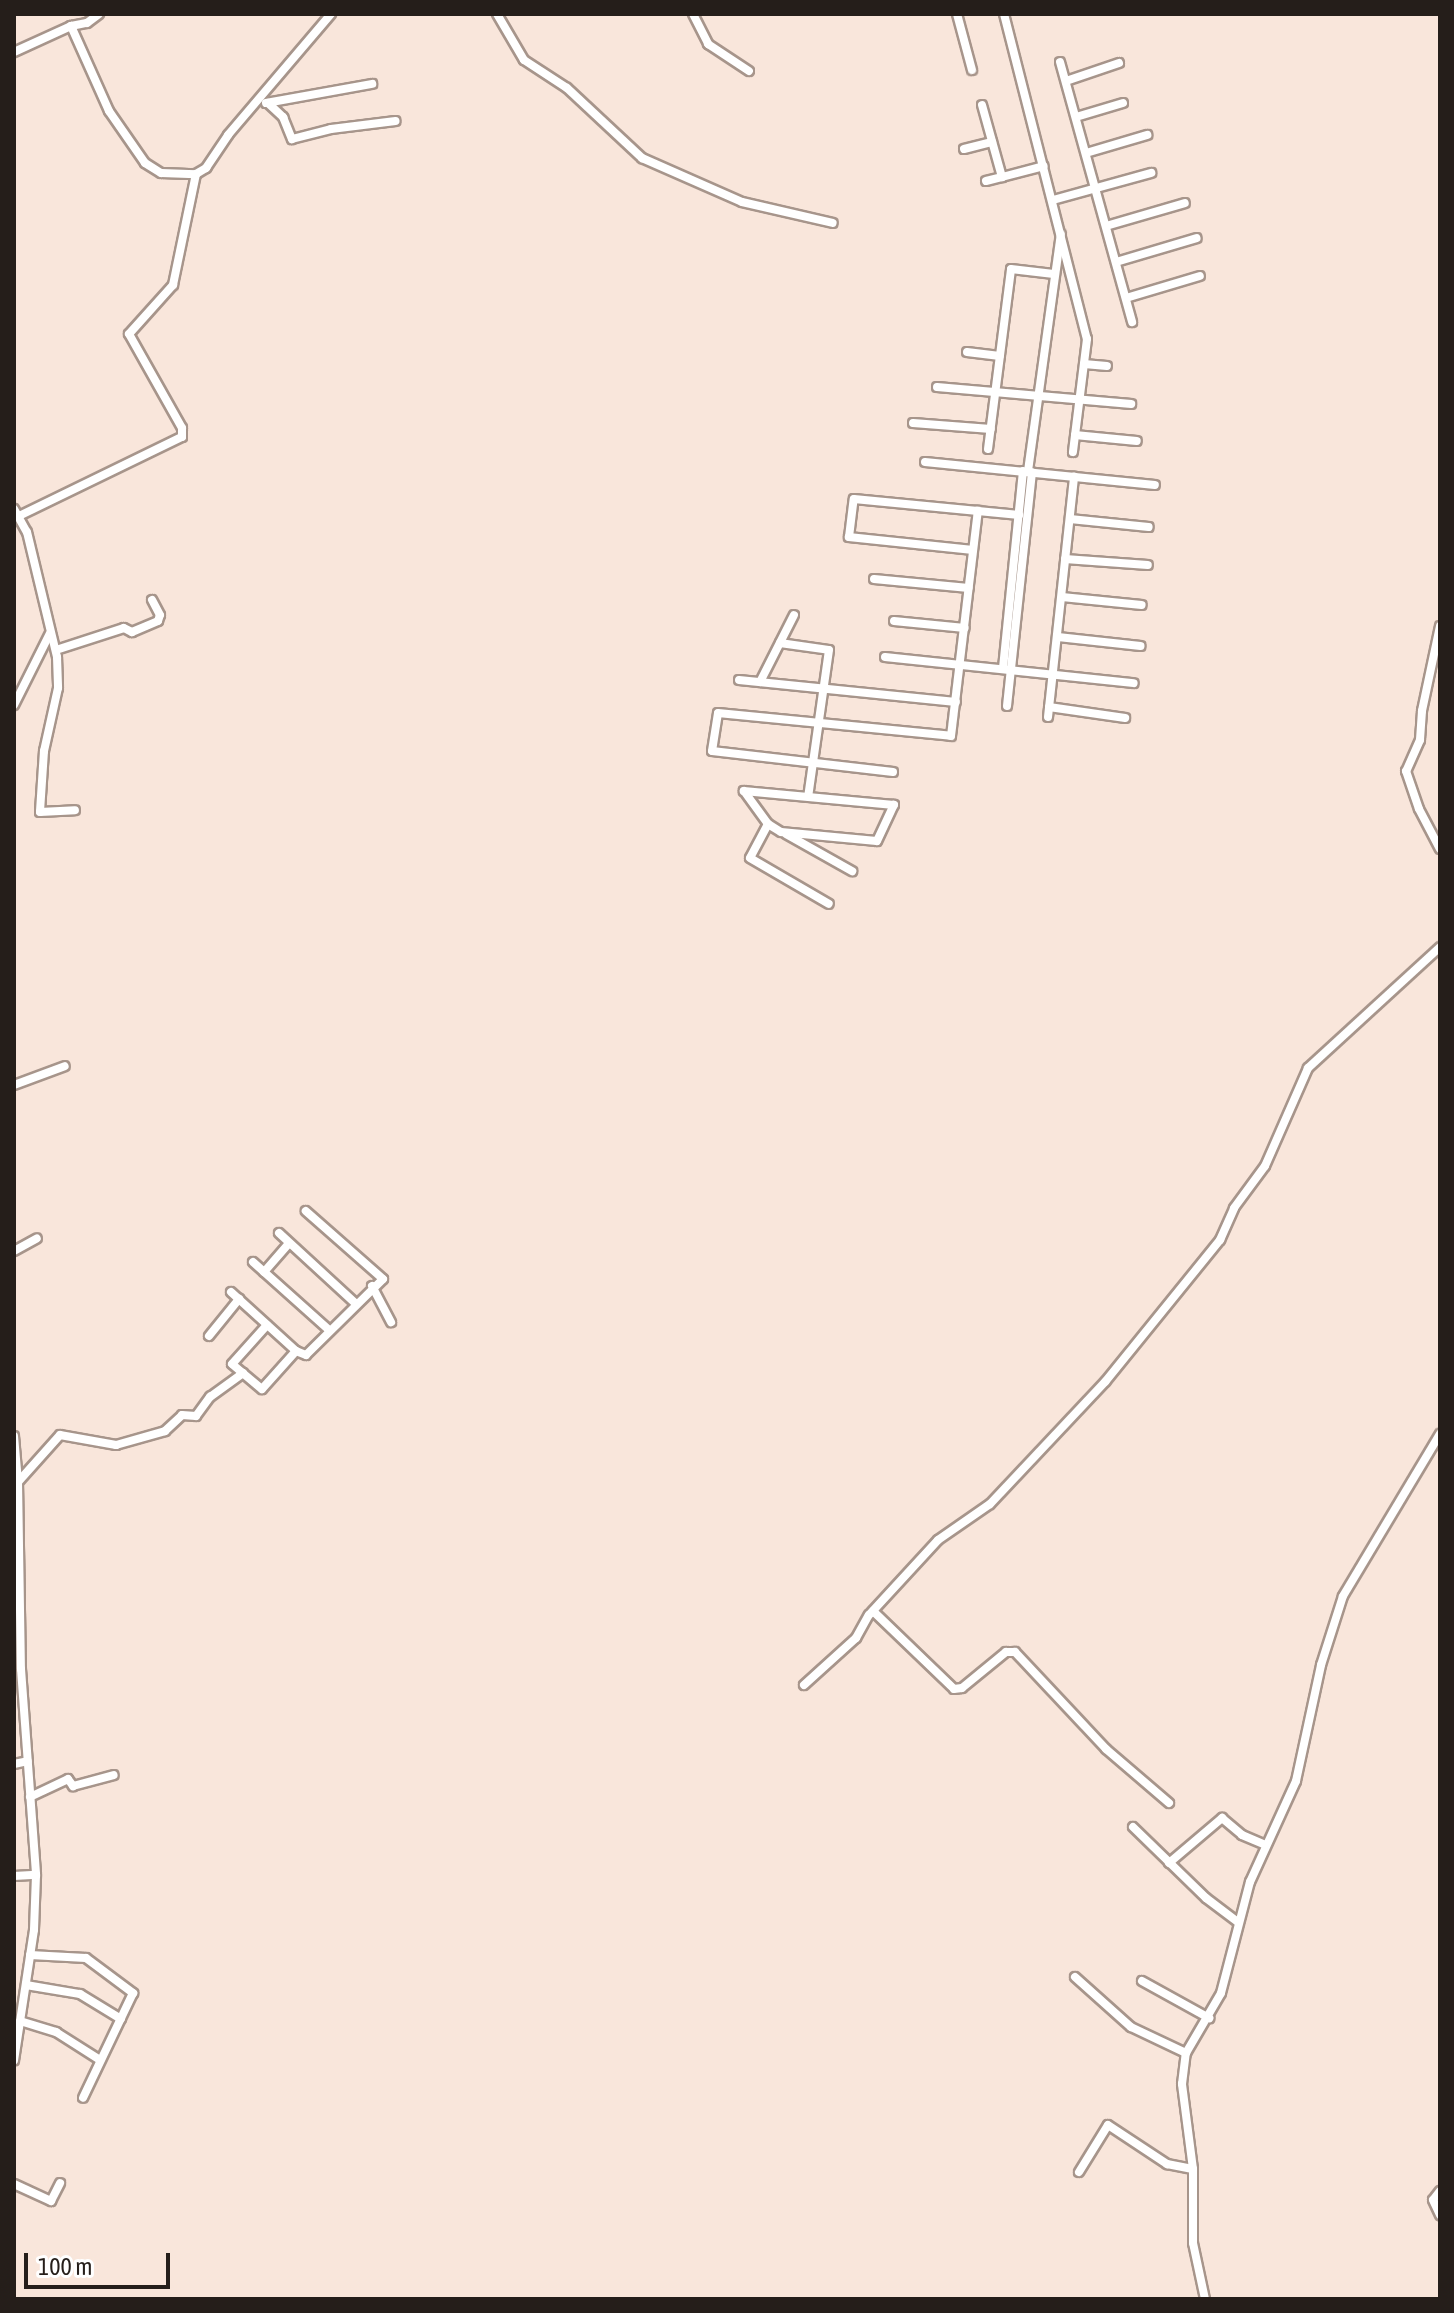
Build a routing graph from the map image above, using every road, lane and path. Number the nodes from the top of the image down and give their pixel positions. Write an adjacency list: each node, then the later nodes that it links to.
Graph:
1 (99, 14): 7 (street)
2 (331, 14): 15 (street)
3 (497, 14): 33 (street)
4 (693, 14): 12 (street)
5 (957, 14): 11 (street)
6 (1004, 14): 25 (street)
7 (71, 26): 8 (street); 27 (street)
8 (14, 52)
9 (1060, 62): 13 (street)
10 (1119, 63): 13 (street)
11 (972, 70)
12 (749, 71)
13 (1066, 81): 19 (street)
14 (372, 84): 16 (street)
15 (257, 103): 16 (street); 27 (street)
16 (268, 103): 20 (street)
17 (1123, 103): 19 (street)
18 (982, 105): 22 (street)
19 (1076, 117): 24 (street)
20 (396, 121)
21 (1147, 135): 24 (street)
22 (992, 142): 23 (street); 28 (street)
23 (964, 149)
24 (1086, 153): 30 (street)
25 (1044, 166): 28 (street); 31 (street)
26 (1151, 173): 30 (street)
27 (196, 174): 62 (street)
28 (1002, 177): 29 (street)
29 (986, 181)
30 (1095, 188): 31 (street); 34 (street)
31 (1053, 200): 35 (street)
32 (1185, 203): 34 (street)
33 (833, 223)
34 (1106, 226): 37 (street)
35 (1061, 229): 38 (street); 44 (street)
36 (1197, 238): 37 (street)
37 (1116, 262): 40 (street)
38 (1054, 274): 43 (street); 48 (street)
39 (1200, 276): 40 (street)
40 (1126, 298): 41 (street)
41 (1132, 322)
42 (967, 352): 43 (street)
43 (1000, 356): 47 (street)
44 (1084, 364): 45 (street); 49 (street)
45 (1107, 366)
46 (937, 387): 47 (street)
47 (995, 392): 48 (street); 52 (street)
48 (1037, 395): 49 (street); 58 (street)
49 (1080, 399): 50 (street); 53 (street)
50 (1131, 404)
51 (913, 423): 52 (street)
52 (991, 429): 55 (street)
53 (1075, 435): 54 (street); 56 (street)
54 (1137, 441)
55 (988, 449)
56 (1073, 452)
57 (925, 462): 58 (street)
58 (1028, 471): 59 (street); 63 (street); 85 (street)
59 (1074, 476): 60 (street); 64 (street)
60 (1155, 485)
61 (978, 511): 63 (street); 66 (street); 66 (street)
62 (16, 512): 78 (street)
63 (1019, 515): 85 (street)
64 (1070, 519): 65 (street); 67 (street)
65 (1149, 527)
66 (973, 550): 70 (street)
67 (1065, 559): 68 (street); 71 (street)
68 (1148, 565)
69 (874, 579): 70 (street)
70 (969, 588): 77 (street)
71 (1062, 597): 73 (street); 79 (street)
72 (152, 600): 82 (street)
73 (1142, 605)
74 (794, 615): 80 (street)
75 (894, 621): 77 (street)
76 (1440, 626): 102 (street)
77 (965, 628): 84 (street)
78 (50, 633): 82 (street); 92 (street)
79 (1058, 637): 81 (street); 86 (street)
80 (780, 643): 88 (street); 90 (street)
81 (1141, 646)
82 (56, 650): 99 (street)
83 (885, 657): 84 (street)
84 (961, 664): 85 (street); 91 (street)
85 (1007, 668): 86 (street); 93 (street)
86 (1054, 674): 89 (street); 94 (street)
87 (739, 680): 88 (street)
88 (760, 682): 90 (street)
89 (1134, 683)
90 (823, 688): 91 (street); 95 (street)
91 (956, 702): 95 (street)
92 (14, 705)
93 (1007, 706)
94 (1125, 718)
95 (817, 723): 96 (street); 96 (street)
96 (812, 763): 97 (street); 98 (street)
97 (893, 772)
98 (808, 797): 100 (street); 101 (street)
99 (75, 810)
100 (768, 824): 101 (street); 104 (street)
101 (781, 832): 103 (street)
102 (1440, 849)
103 (852, 871)
104 (829, 904)
105 (1440, 947): 129 (street)
106 (65, 1066): 107 (street)
107 (14, 1085)
108 (306, 1211): 115 (street)
109 (279, 1233): 111 (street)
110 (37, 1238): 112 (street)
111 (289, 1243): 114 (street); 118 (street)
112 (14, 1251)
113 (253, 1262): 114 (street)
114 (264, 1272): 121 (street)
115 (372, 1286): 118 (street); 119 (street)
116 (231, 1292): 117 (street)
117 (239, 1299): 120 (street); 122 (street)
118 (355, 1303): 121 (street)
119 (391, 1322)
120 (267, 1325): 123 (street); 124 (street)
121 (329, 1330): 123 (street)
122 (209, 1336)
123 (296, 1351): 124 (street)
124 (243, 1373): 128 (street)
125 (1440, 1434): 127 (street)
126 (14, 1436): 128 (street)
127 (1437, 1447): 137 (street)
128 (18, 1482): 131 (street)
129 (873, 1611): 130 (street); 135 (street)
130 (804, 1685)
131 (28, 1761): 132 (street); 134 (street)
132 (14, 1764)
133 (114, 1775): 134 (street)
134 (30, 1797): 139 (street)
135 (1169, 1803)
136 (1133, 1827): 138 (street)
137 (1266, 1845): 138 (street); 141 (street)
138 (1169, 1863): 141 (street)
139 (36, 1875): 140 (street); 142 (street)
140 (14, 1876)
141 (1238, 1922): 146 (street)
142 (30, 1955): 145 (street); 147 (street)
143 (1075, 1977): 149 (street)
144 (1142, 1981): 146 (street)
145 (26, 1985): 147 (street); 148 (street)
146 (1209, 2018): 149 (street)
147 (121, 2019): 151 (street)
148 (20, 2021): 150 (street); 151 (street)
149 (1186, 2053): 153 (street)
150 (14, 2060)
151 (100, 2060): 152 (street)
152 (83, 2098)
153 (1193, 2169): 154 (street); 159 (street)
154 (1079, 2172)
155 (60, 2183): 156 (street)
156 (14, 2184)
157 (1440, 2191): 158 (street)
158 (1440, 2215)
159 (1205, 2299)

